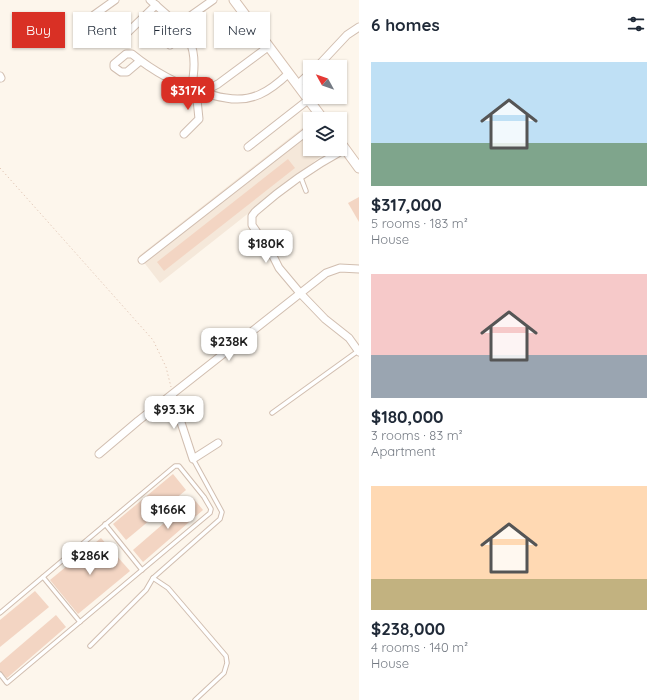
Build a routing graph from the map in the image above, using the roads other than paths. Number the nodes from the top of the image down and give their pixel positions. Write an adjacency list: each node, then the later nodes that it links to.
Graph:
1 (115, 0): 6 (street)
2 (150, 0): 5 (street)
3 (213, 0): 8 (street)
4 (234, 0): 9 (main road)
5 (156, 5): 7 (street); 11 (street)
6 (98, 12)
7 (164, 12)
8 (196, 12)
9 (243, 12)
10 (359, 27): 15 (street)
11 (131, 29)
12 (190, 48): 20 (street)
13 (267, 48): 21 (street)
14 (269, 48): 17 (main road)
15 (324, 60)
16 (140, 61): 20 (street)
17 (288, 74): 19 (main road); 21 (street)
18 (303, 79): 19 (street)
19 (297, 85): 22 (main road)
20 (193, 89): 21 (street); 26 (street)
21 (205, 91)
22 (303, 93)
23 (303, 104): 28 (street)
24 (311, 104): 25 (main road)
25 (317, 112)
26 (184, 134)
27 (303, 135): 34 (street)
28 (248, 148)
29 (347, 152): 31 (main road)
30 (328, 156): 32 (street)
31 (359, 168)
32 (301, 178): 33 (lane); 36 (street)
33 (306, 191)
34 (142, 260)
35 (359, 269): 36 (street)
36 (300, 293): 37 (street); 38 (street)
37 (358, 351): 39 (lane)
38 (172, 395): 41 (street); 42 (street)
39 (272, 413)
40 (218, 443): 42 (street)
41 (99, 454)
42 (193, 459): 46 (lane)
43 (105, 524): 44 (lane); 44 (lane); 45 (lane)
44 (142, 570): 48 (lane)
45 (43, 577): 47 (lane); 48 (lane)
46 (153, 578): 49 (lane); 51 (lane)
47 (0, 613)
48 (80, 622): 50 (lane)
49 (90, 646)
50 (0, 674)
51 (196, 700)

